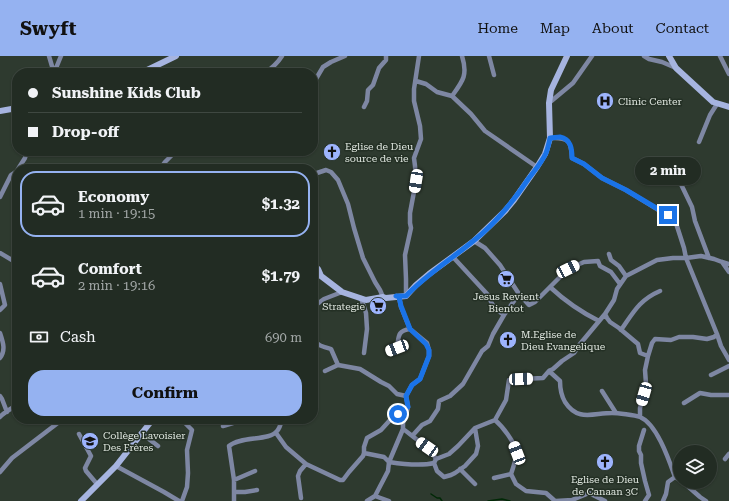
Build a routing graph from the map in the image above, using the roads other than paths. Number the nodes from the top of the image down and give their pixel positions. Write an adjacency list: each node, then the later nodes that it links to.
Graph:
1 (49, 56): 15 (street)
2 (61, 56): 16 (street)
3 (174, 56): 17 (street)
4 (282, 56): 18 (street)
5 (345, 56): 22 (street)
6 (386, 56): 27 (street)
7 (419, 56): 23 (street)
8 (462, 56): 24 (street)
9 (489, 56): 21 (street)
10 (567, 56): 25 (street)
11 (592, 56): 25 (street)
12 (644, 56): 19 (street)
13 (669, 56): 19 (street)
14 (720, 56): 20 (street)
15 (53, 68)
16 (56, 68)
17 (151, 68)
18 (272, 68)
19 (676, 68): 26 (street)
20 (729, 74)
21 (494, 75)
22 (318, 76)
23 (416, 81): 24 (street); 59 (street)
24 (452, 96): 35 (street)
25 (550, 103): 31 (street)
26 (717, 104): 28 (street); 32 (street)
27 (364, 107)
28 (729, 107)
29 (12, 109): 30 (street)
30 (0, 111)
31 (550, 138): 35 (street); 44 (street)
32 (699, 142)
33 (171, 156): 34 (street)
34 (164, 164)
35 (537, 167): 40 (street)
36 (318, 172): 60 (street)
37 (12, 174): 39 (street)
38 (678, 178): 45 (street)
39 (0, 197)
40 (474, 241): 43 (street); 57 (street)
41 (0, 253): 46 (street)
42 (609, 254): 51 (street)
43 (453, 257): 59 (street); 65 (street)
44 (686, 258): 45 (street); 51 (street); 70 (street)
45 (709, 258): 47 (street)
46 (12, 259)
47 (722, 262): 48 (street); 50 (street)
48 (729, 264)
49 (318, 269): 56 (street)
50 (729, 272)
51 (626, 276): 53 (street)
52 (0, 284): 63 (street)
53 (620, 284): 54 (street); 64 (street)
54 (550, 287): 57 (street); 66 (street)
55 (660, 291): 68 (street)
56 (342, 292): 61 (street); 62 (street)
57 (519, 294): 65 (street)
58 (396, 296): 59 (street); 60 (street); 67 (street)
59 (406, 296)
60 (382, 297): 61 (street)
61 (361, 298): 73 (street)
62 (318, 303)
63 (0, 310)
64 (605, 314): 66 (street); 68 (street)
65 (504, 315): 106 (street)
66 (599, 321): 80 (street)
67 (410, 329): 72 (street); 85 (street)
68 (621, 330): 74 (street)
69 (0, 333): 75 (street)
70 (718, 334): 74 (street); 76 (street)
71 (318, 345): 77 (street)
72 (389, 351)
73 (364, 352)
74 (648, 356): 92 (street)
75 (0, 358)
76 (729, 360)
77 (338, 365): 79 (street); 85 (street)
78 (729, 366): 81 (street)
79 (325, 371)
80 (549, 371): 90 (street); 93 (street)
81 (711, 375)
82 (602, 391): 90 (street)
83 (729, 395): 86 (street)
84 (0, 396): 89 (street)
85 (406, 396): 87 (street)
86 (684, 403)
87 (408, 407): 101 (street); 108 (street)
88 (12, 408): 89 (street)
89 (7, 412): 91 (street)
90 (616, 413): 92 (street)
91 (0, 417)
92 (640, 417): 118 (street)
93 (495, 420): 100 (street); 119 (street)
94 (56, 424): 117 (street)
95 (149, 424): 103 (street)
96 (186, 424): 132 (street)
97 (230, 424): 99 (street)
98 (280, 424): 104 (street)
99 (223, 426)
100 (475, 428): 111 (street); 115 (street)
101 (403, 429): 106 (street); 112 (street)
102 (644, 430): 138 (street)
103 (141, 433): 107 (street); 114 (street)
104 (276, 433): 113 (street); 122 (street)
105 (79, 434): 123 (street)
106 (413, 435): 111 (street)
107 (158, 446)
108 (364, 453): 112 (street); 113 (street)
109 (729, 454): 110 (street)
110 (725, 459)
111 (435, 461): 112 (street); 115 (street)
112 (389, 462): 128 (street)
113 (306, 464): 129 (street)
114 (116, 466): 123 (street); 131 (street)
115 (460, 469): 124 (street)
116 (255, 471): 122 (street)
117 (0, 472)
118 (673, 472)
119 (511, 474): 120 (street); 136 (street)
120 (494, 478)
121 (673, 478): 139 (street)
122 (234, 480): 127 (street)
123 (97, 484): 130 (street)
124 (475, 484)
125 (691, 489): 140 (street)
126 (257, 490): 127 (street)
127 (234, 492): 133 (street)
128 (375, 496): 134 (street); 135 (street)
129 (302, 498)
130 (81, 501)
131 (179, 501)
132 (182, 501)
133 (234, 501)
134 (367, 501)
135 (389, 501)
136 (556, 501): 137 (street)
137 (604, 501)
138 (645, 501)
139 (663, 501)
140 (706, 501)

